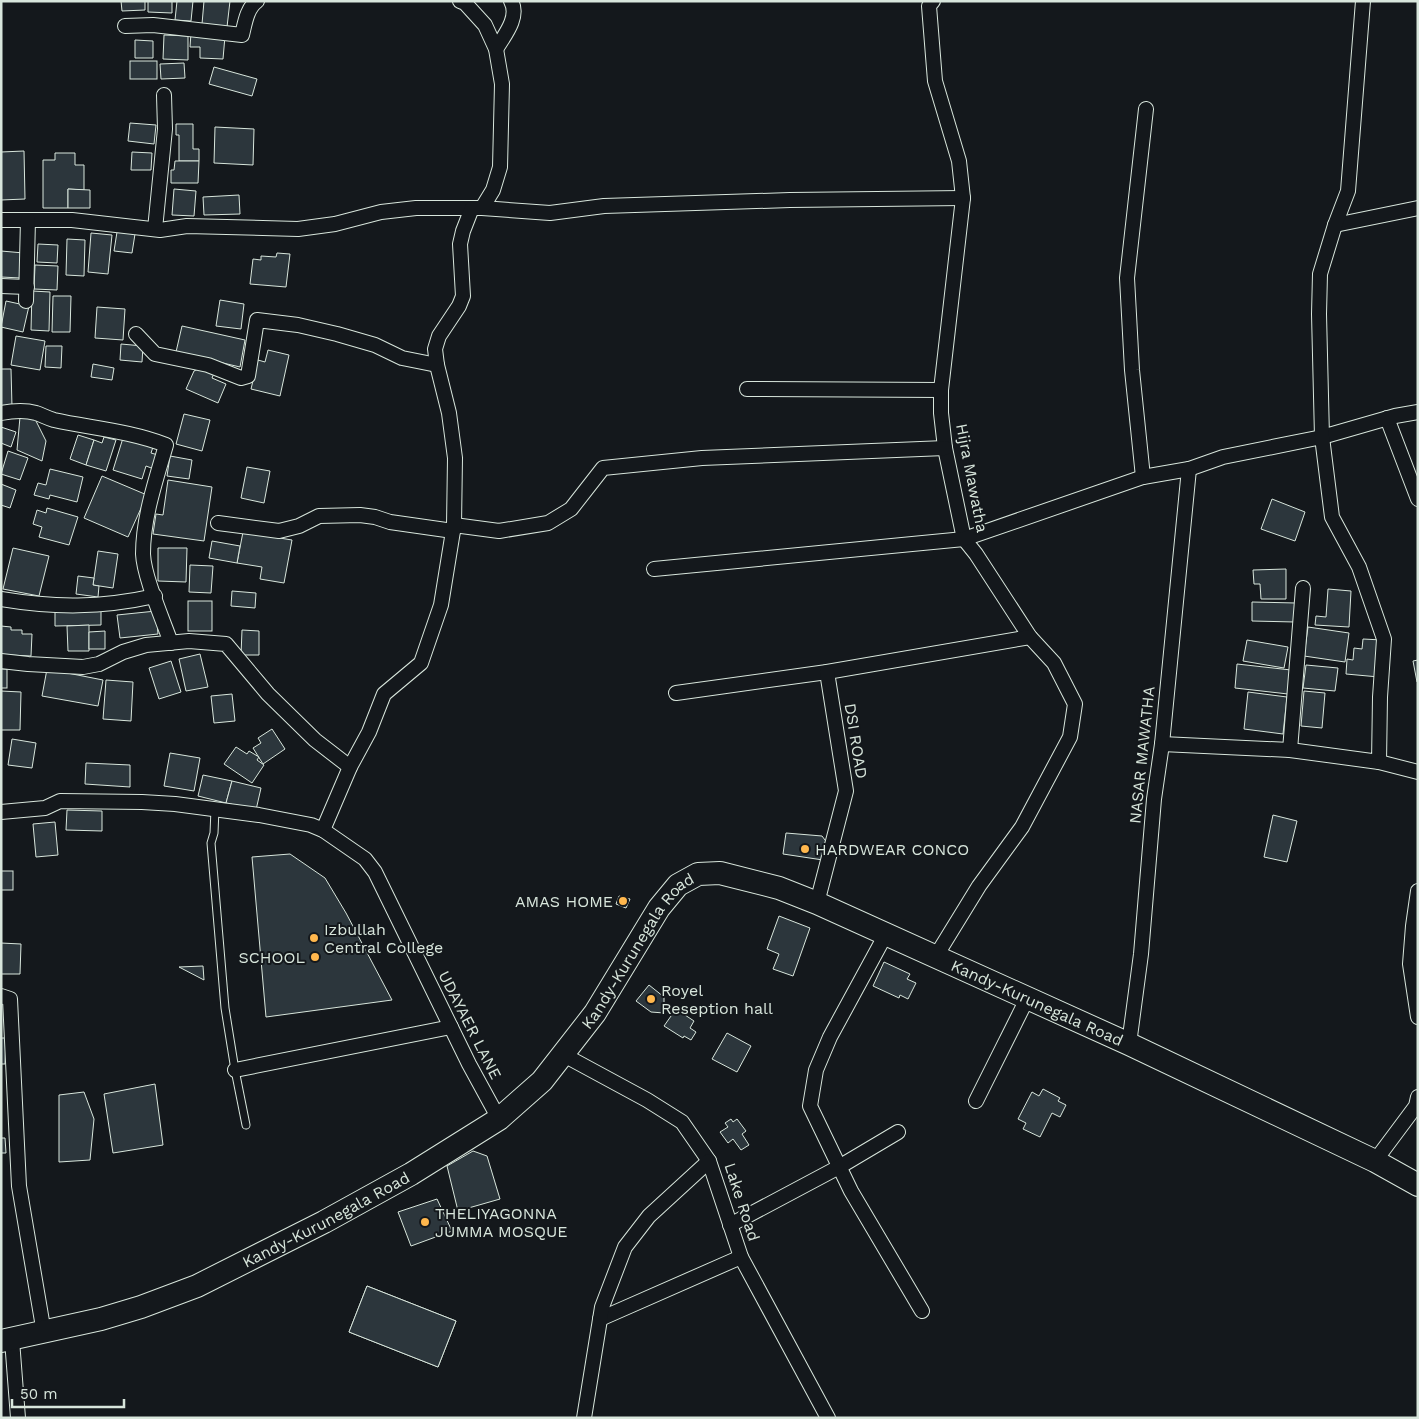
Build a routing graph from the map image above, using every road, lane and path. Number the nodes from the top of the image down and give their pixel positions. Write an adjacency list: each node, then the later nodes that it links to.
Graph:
1 (258, 1): 6 (street)
2 (460, 1): 7 (street)
3 (512, 1): 7 (street)
4 (934, 1): 10 (street, Hijra Mawatha)
5 (1363, 1): 15 (street)
6 (124, 26)
7 (496, 49): 11 (street)
8 (164, 95): 16 (street)
9 (1146, 109): 28 (street)
10 (963, 198): 11 (street); 21 (street, Hijra Mawatha)
11 (477, 208): 16 (street); 19 (street)
12 (1418, 208): 15 (street)
13 (1, 220): 14 (street)
14 (28, 220): 16 (street); 17 (street)
15 (1335, 225): 25 (street)
16 (155, 229)
17 (1, 286)
18 (136, 334): 19 (street)
19 (437, 365): 31 (street)
20 (747, 389): 21 (street)
21 (941, 390): 26 (street, Hijra Mawatha)
22 (1418, 412): 24 (street)
23 (1, 413): 35 (street)
24 (1387, 418): 25 (street); 29 (street)
25 (1322, 437): 27 (street); 44 (street)
26 (945, 448): 31 (street); 32 (street, Hijra Mawatha)
27 (1189, 469): 28 (street); 42 (street, NASAR MAWATHA)
28 (1143, 476): 32 (street)
29 (1418, 499)
30 (218, 523): 31 (street)
31 (453, 528): 45 (street)
32 (964, 540): 33 (street); 37 (street, Hijra Mawatha)
33 (654, 569)
34 (1303, 588): 43 (street)
35 (155, 596): 36 (street); 38 (street)
36 (1, 599)
37 (1030, 637): 40 (street); 53 (street, Hijra Mawatha)
38 (171, 642): 39 (street); 45 (street)
39 (1, 661)
40 (827, 672): 41 (street); 51 (street, DSI ROAD)
41 (676, 693)
42 (1162, 744): 43 (street); 58 (street, NASAR MAWATHA)
43 (1290, 750): 44 (street)
44 (1379, 762): 46 (street)
45 (350, 767): 49 (street)
46 (1418, 772)
47 (215, 809): 48 (street, UDAYAER LANE); 49 (street, UDAYAER LANE); 60 (lane)
48 (1, 812)
49 (323, 830): 57 (street, UDAYAER LANE)
50 (1418, 891): 56 (street)
51 (817, 902): 52 (highway, Kandy-Kurunegala Road); 59 (highway, Kandy-Kurunegala Road)
52 (886, 934): 53 (highway, Kandy-Kurunegala Road); 68 (street)
53 (936, 956): 55 (highway, Kandy-Kurunegala Road)
54 (1, 996): 74 (street)
55 (1028, 997): 58 (highway, Kandy-Kurunegala Road); 62 (street)
56 (1418, 1017)
57 (451, 1028): 60 (street); 63 (street, UDAYAER LANE)
58 (1129, 1044): 67 (highway, Kandy-Kurunegala Road)
59 (562, 1054): 63 (highway, Kandy-Kurunegala Road); 66 (street, Lake Road)
60 (235, 1070): 64 (lane)
61 (1418, 1097): 67 (street)
62 (976, 1101)
63 (499, 1119): 74 (highway, Kandy-Kurunegala Road)
64 (246, 1124)
65 (898, 1132): 68 (street)
66 (709, 1161): 70 (street, Lake Road); 73 (street)
67 (1374, 1161): 69 (highway, Kandy-Kurunegala Road)
68 (839, 1167): 70 (street); 72 (street)
69 (1418, 1185)
70 (730, 1225): 71 (street, Lake Road)
71 (742, 1257): 73 (street); 78 (street, Lake Road)
72 (922, 1311)
73 (600, 1319): 77 (street)
74 (44, 1333): 75 (highway, Kandy-Kurunegala Road)
75 (7, 1340): 76 (street)
76 (18, 1418)
77 (584, 1418)
78 (828, 1418)

